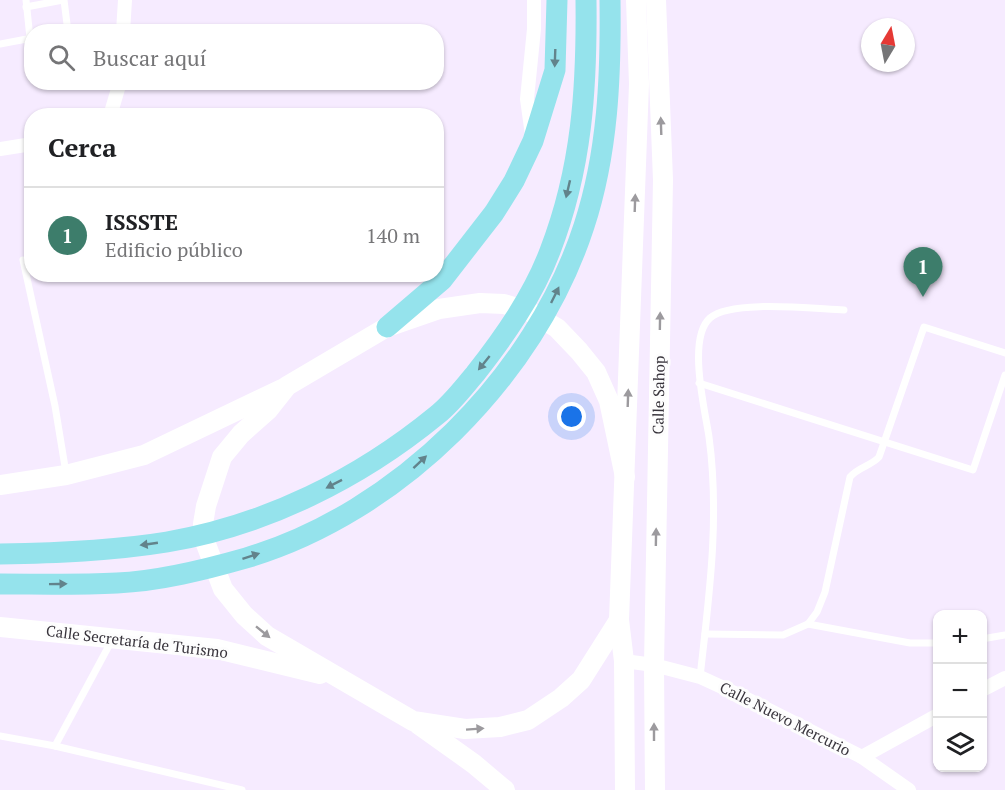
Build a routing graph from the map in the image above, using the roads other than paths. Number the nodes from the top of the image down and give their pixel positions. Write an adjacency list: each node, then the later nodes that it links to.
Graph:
1 (63, 0): 9 (lane); 11 (lane)
2 (125, 0): 12 (street)
3 (534, 0): 17 (street)
4 (557, 0): 17 (main road, one-way to 17)
5 (586, 0): 35 (main road, one-way to 35)
6 (610, 0): 36 (main road, one-way to 6)
7 (636, 0): 33 (main road, one-way to 7)
8 (656, 0): 46 (main road, Calle Sahop, one-way to 8)
9 (26, 4): 10 (lane)
10 (29, 24)
11 (67, 24)
12 (124, 24)
13 (24, 39): 14 (lane)
14 (0, 44)
15 (118, 90): 16 (street)
16 (112, 108)
17 (533, 141): 22 (main road)
18 (24, 145): 19 (street)
19 (0, 149)
20 (23, 260): 21 (lane)
21 (24, 265)
22 (444, 269)
23 (28, 282): 32 (lane)
24 (432, 282): 26 (main road)
25 (844, 310): 29 (lane)
26 (387, 327): 30 (main road); 33 (main road)
27 (1005, 353): 31 (lane)
28 (1005, 375): 31 (lane)
29 (699, 382): 31 (lane); 40 (lane)
30 (287, 386): 32 (main road); 49 (main road, one-way to 49)
31 (885, 442): 38 (lane)
32 (66, 475): 34 (main road)
33 (625, 477): 37 (main road)
34 (0, 485)
35 (0, 554)
36 (0, 584)
37 (620, 620): 45 (main road); 52 (main road, one-way to 37)
38 (808, 624): 40 (lane); 44 (lane)
39 (0, 627): 42 (main road, Calle Secretaría de Turismo)
40 (705, 633): 47 (lane)
41 (1005, 635): 43 (lane)
42 (114, 638): 49 (main road, Calle Secretaría de Turismo); 54 (lane)
43 (987, 638)
44 (933, 643)
45 (624, 662): 46 (street, Calle Nuevo Mercurio); 58 (main road)
46 (654, 665): 47 (street, Calle Nuevo Mercurio); 59 (main road, Calle Sahop, one-way to 46)
47 (700, 677): 55 (street, Calle Nuevo Mercurio)
48 (1005, 678): 50 (street)
49 (344, 679): 52 (main road)
50 (987, 687)
51 (933, 718): 55 (street)
52 (413, 721): 57 (main road)
53 (0, 736): 54 (lane)
54 (55, 746): 56 (lane)
55 (862, 757): 60 (street, Calle Nuevo Mercurio)
56 (242, 790)
57 (505, 790)
58 (625, 790)
59 (655, 790)
60 (909, 790)

